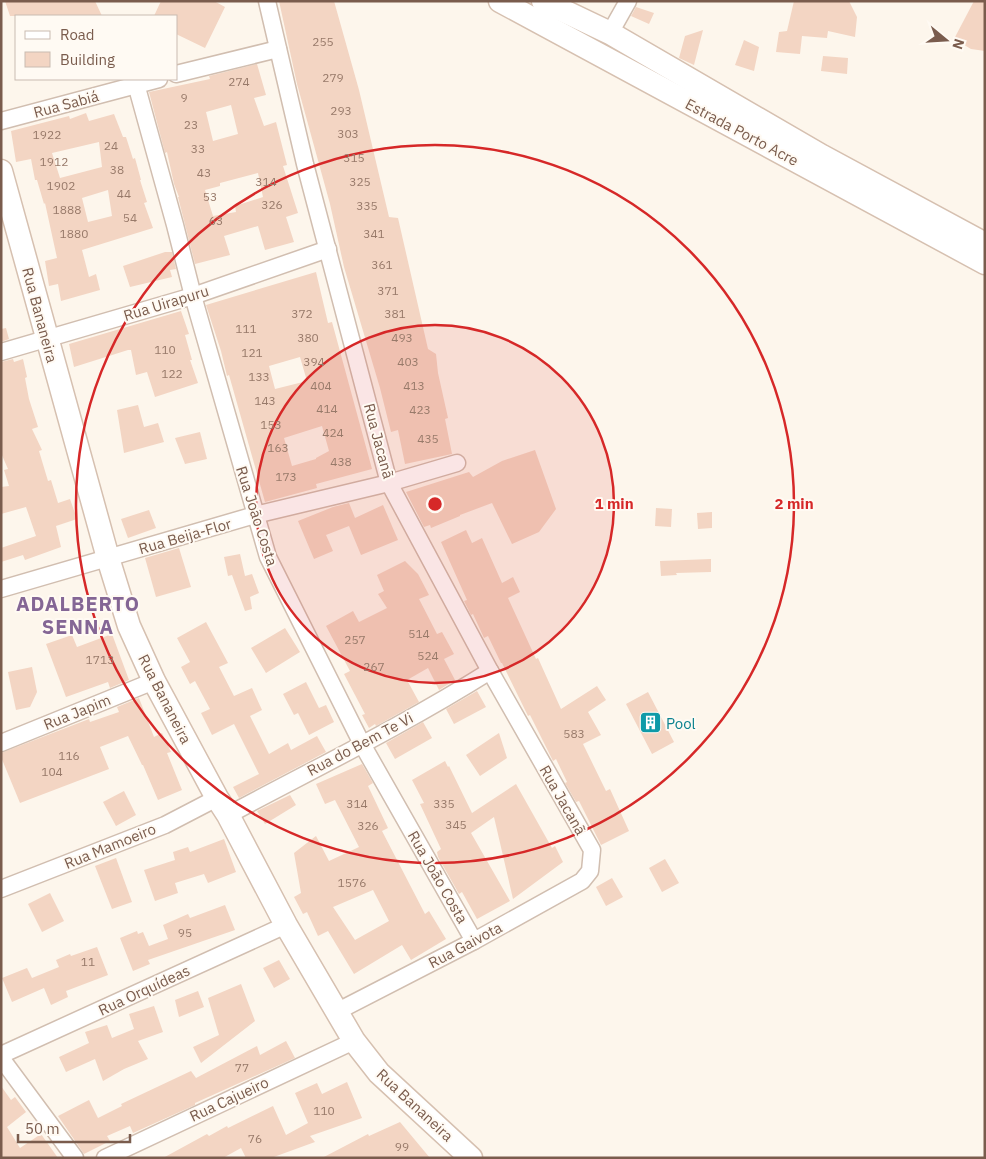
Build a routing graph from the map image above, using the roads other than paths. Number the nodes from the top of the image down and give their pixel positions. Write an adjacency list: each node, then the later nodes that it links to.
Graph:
1 (267, 1): 6 (street, Rua Jacanã)
2 (500, 1): 14 (street, Estrada Porto Acre)
3 (543, 1): 5 (street, Estrada Porto Acre)
4 (628, 1): 5 (street)
5 (610, 33): 12 (street, Estrada Porto Acre)
6 (278, 50): 7 (street); 13 (street, Rua Jacanã)
7 (178, 74)
8 (154, 80): 9 (street, Rua Sabiá)
9 (136, 84): 10 (street, Rua Sabiá); 15 (street, Rua João Costa)
10 (1, 121)
11 (1, 171): 16 (street, Rua Bananeira)
12 (985, 244)
13 (328, 249): 15 (street, Rua Uirapuru); 19 (street, Rua Jacanã)
14 (985, 263)
15 (192, 296): 16 (street, Rua Uirapuru); 20 (street, Rua João Costa)
16 (47, 340): 17 (street, Rua Uirapuru); 21 (street, Rua Bananeira)
17 (1, 352)
18 (457, 463): 19 (street, Rua Beija-Flor)
19 (389, 483): 20 (street, Rua Beija-Flor); 23 (street, Rua Jacanã)
20 (255, 515): 21 (street, Rua Beija-Flor); 26 (street, Rua João Costa)
21 (108, 558): 22 (street, Rua Beija-Flor); 24 (street, Rua Bananeira)
22 (1, 589)
23 (490, 671): 26 (street, Rua do Bem Te Vi); 28 (street, Rua Jacanã)
24 (154, 681): 25 (street, Rua Japim); 27 (street, Rua Bananeira)
25 (1, 743)
26 (362, 744): 27 (street, Rua do Bem Te Vi); 31 (street, Rua João Costa)
27 (222, 806): 29 (street, Rua Mamoeiro); 30 (street, Rua Bananeira)
28 (590, 871): 31 (street, Rua Gaivota)
29 (1, 889)
30 (286, 925): 32 (street, Rua Bananeira); 34 (street, Rua Orquídeas)
31 (474, 941): 32 (street, Rua Gaivota)
32 (336, 1012): 33 (street, Rua Bananeira)
33 (354, 1041): 35 (street, Rua Bananeira); 37 (street, Rua Cajueiro)
34 (1, 1056): 36 (street)
35 (469, 1157)
36 (75, 1158)
37 (104, 1158)

